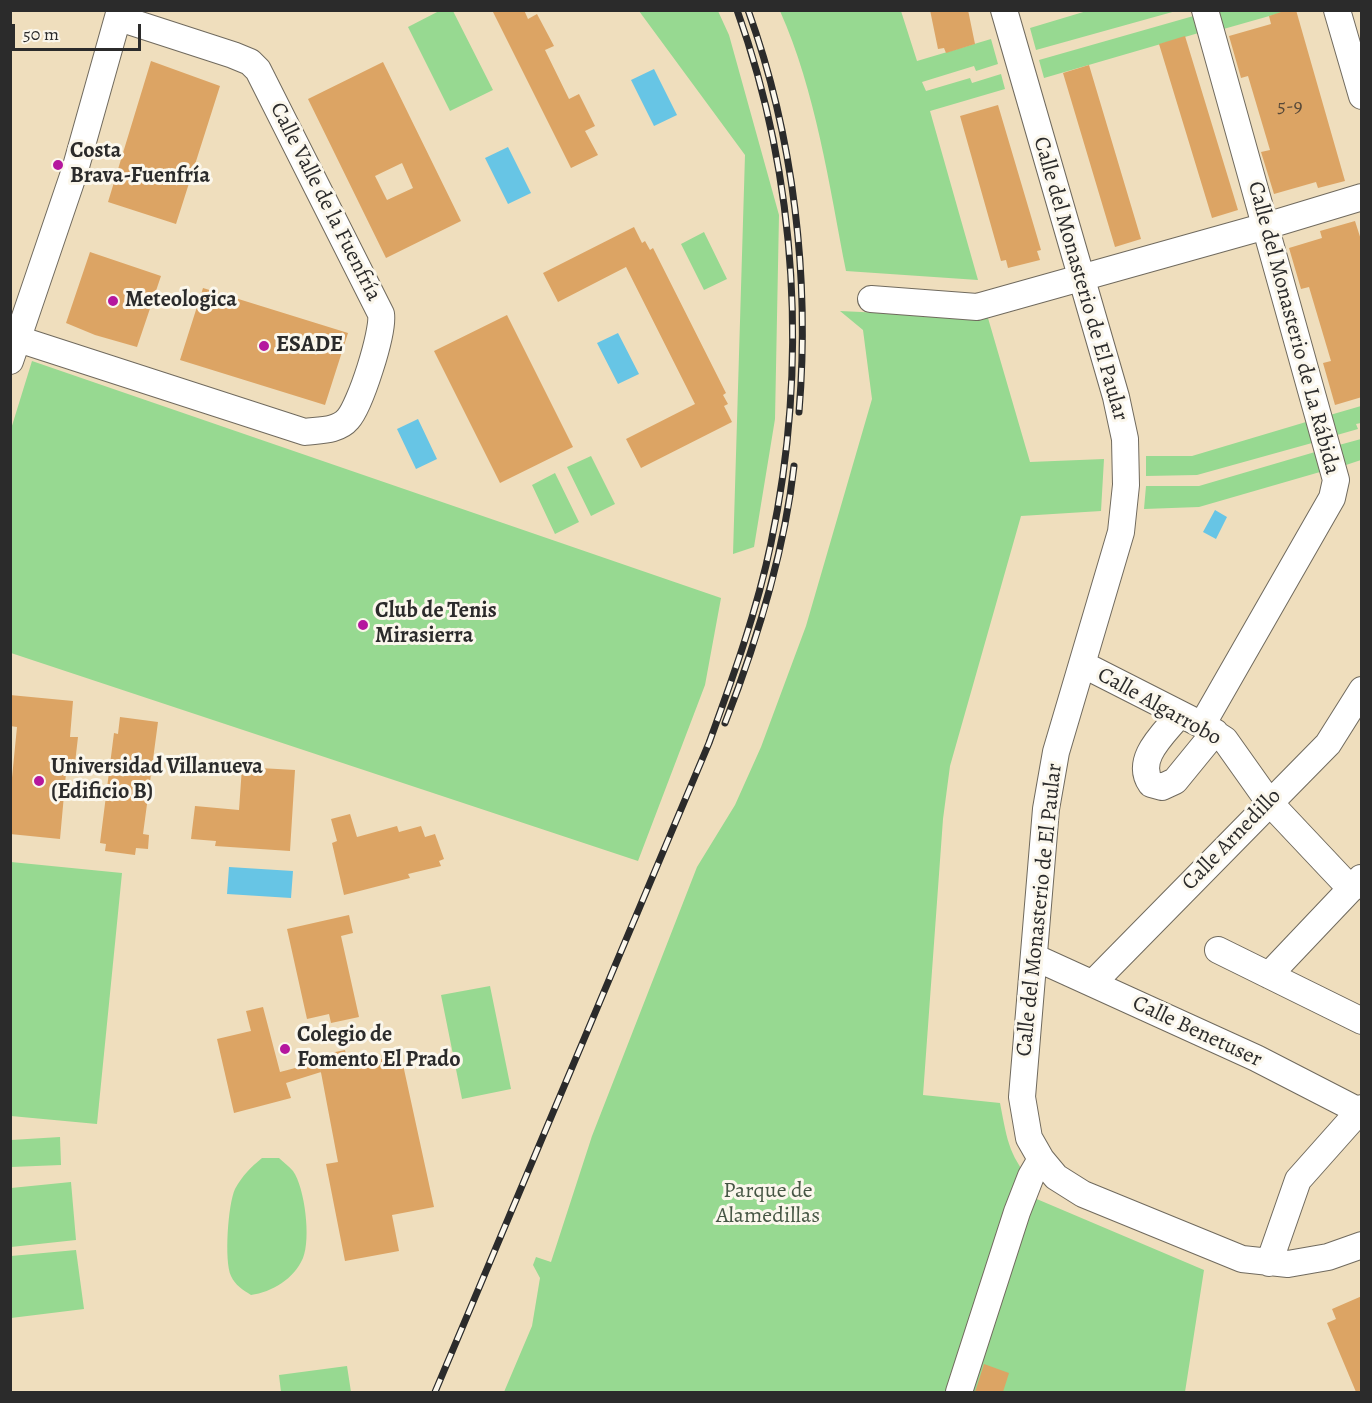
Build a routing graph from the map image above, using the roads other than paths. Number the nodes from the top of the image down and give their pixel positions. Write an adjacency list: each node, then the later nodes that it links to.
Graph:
1 (1004, 10): 8 (street, Calle del Monasterio de El Paular)
2 (1205, 10): 7 (street, Calle del Monasterio de La Rábida)
3 (1337, 10): 5 (street)
4 (120, 14): 10 (street); 10 (street, Calle Valle de la Fuenfría)
5 (1362, 96)
6 (1362, 197): 7 (street)
7 (1266, 226): 8 (street); 13 (street, Calle del Monasterio de La Rábida)
8 (1082, 279): 9 (street); 11 (street, Calle del Monasterio de El Paular)
9 (871, 298)
10 (14, 350)
11 (1082, 664): 13 (street, Calle Algarrobo); 17 (street, Calle del Monasterio de El Paular)
12 (1362, 690): 14 (street, Calle Arnedillo)
13 (1199, 724): 14 (street, Calle Algarrobo)
14 (1269, 802): 15 (street, Calle Algarrobo); 19 (street, Calle Arnedillo)
15 (1356, 883): 18 (street)
16 (1218, 950): 18 (street)
17 (1034, 957): 19 (street, Calle Benetuser); 22 (street, Calle del Monasterio de El Paular)
18 (1269, 975): 20 (street)
19 (1093, 983): 21 (street, Calle Benetuser)
20 (1362, 1021)
21 (1360, 1109): 24 (street)
22 (1041, 1159): 24 (street, Calle del Monasterio de El Paular); 25 (street)
23 (1362, 1245): 24 (street, Calle del Monasterio de El Paular)
24 (1269, 1263)
25 (958, 1392)

